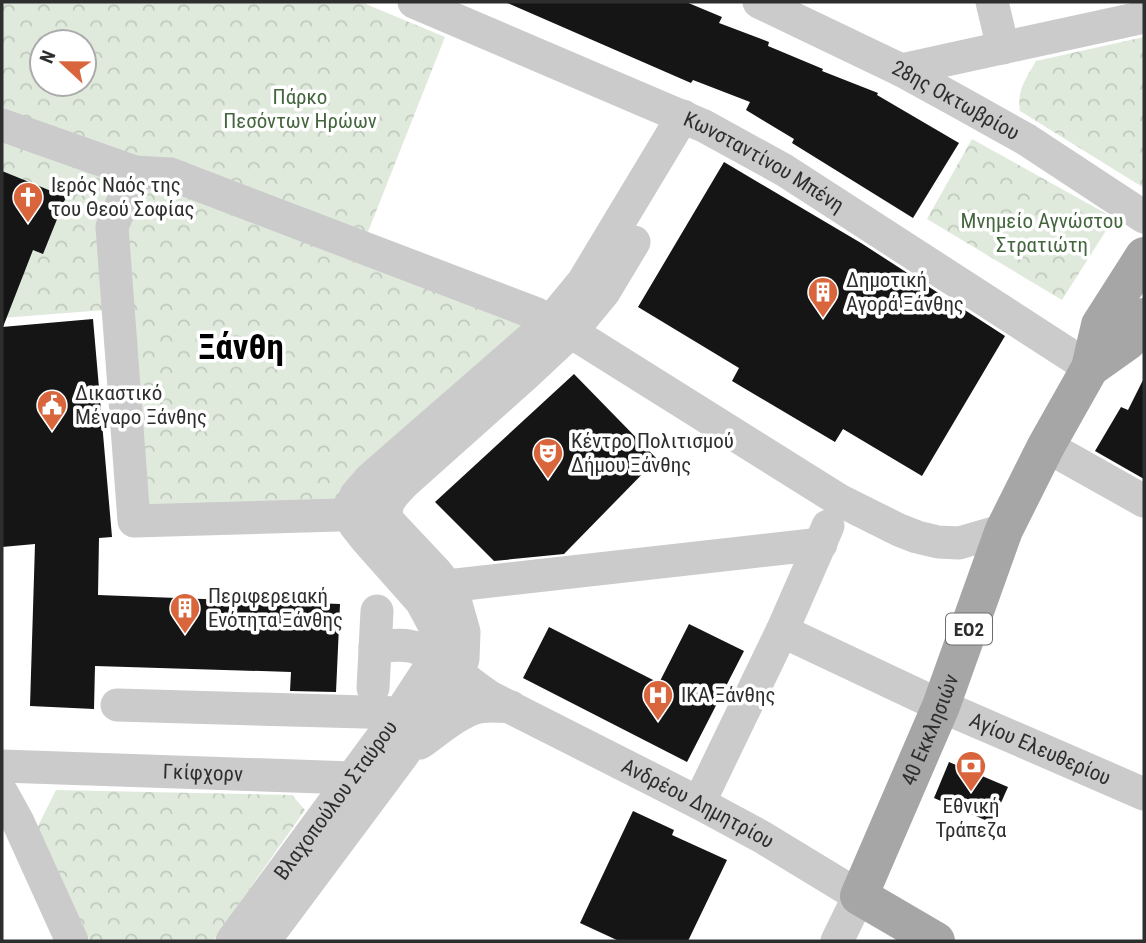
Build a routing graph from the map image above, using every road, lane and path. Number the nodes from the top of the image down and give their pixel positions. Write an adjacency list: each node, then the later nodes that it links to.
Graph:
1 (414, 2): 8 (street, Κωνσταντίνου Μπένη)
2 (759, 2): 7 (street, 28ης Οκτωβρίου)
3 (992, 2): 6 (street)
4 (1104, 13): 5 (street); 6 (street)
5 (1144, 17)
6 (1003, 48): 7 (street)
7 (901, 70): 11 (street, 28ης Οκτωβρίου)
8 (693, 121): 14 (street); 15 (street, Κωνσταντίνου Μπένη)
9 (2, 125): 10 (street)
10 (135, 172): 14 (street); 20 (street)
11 (1144, 217)
12 (1144, 256): 15 (main road, 40 Εκκλησιών / ΕΟ2)
13 (1144, 317): 15 (main road, 40 Εκκλησιών / ΕΟ2)
14 (561, 327): 17 (street); 19 (street); 20 (street)
15 (1090, 368): 16 (main road, 40 Εκκλησιών / ΕΟ2)
16 (1046, 446): 18 (street); 21 (main road, 40 Εκκλησιών / ΕΟ2)
17 (839, 500): 21 (street); 22 (street)
18 (1144, 501)
19 (386, 513): 20 (street); 23 (street)
20 (350, 514): 27 (street)
21 (1004, 530): 30 (main road, 40 Εκκλησιών / ΕΟ2)
22 (821, 544): 23 (street); 25 (street)
23 (447, 586): 27 (street)
24 (377, 611): 26 (street)
25 (782, 631): 30 (street, Αγίου Ελευθερίου); 38 (street)
26 (375, 647): 27 (street, Ανδρέου Δημητρίου); 28 (street)
27 (447, 666): 31 (street, Ανδρέου Δημητρίου); 32 (street, Βλαχοπούλου Σταύρου); 33 (street, Βλαχοπούλου Σταύρου)
28 (373, 688)
29 (117, 705): 32 (street)
30 (941, 706): 37 (street, Αγίου Ελευθερίου); 39 (main road, 40 Εκκλησιών / ΕΟ2)
31 (511, 707): 33 (street); 38 (street, Ανδρέου Δημητρίου)
32 (400, 713): 35 (street, Βλαχοπούλου Σταύρου)
33 (402, 756): 35 (street, Γκίφχορν); 42 (street, Βλαχοπούλου Σταύρου)
34 (2, 766): 35 (street, Γκίφχορν)
35 (353, 778): 41 (street, Βλαχοπούλου Σταύρου)
36 (2, 793): 40 (street)
37 (1144, 794)
38 (699, 803): 39 (street, Ανδρέου Δημητρίου)
39 (859, 895): 43 (street, 40 Εκκλησιών); 44 (main road, Ανδρέου Δημητρίου)
40 (72, 941)
41 (232, 941)
42 (264, 941)
43 (836, 941)
44 (936, 941)

